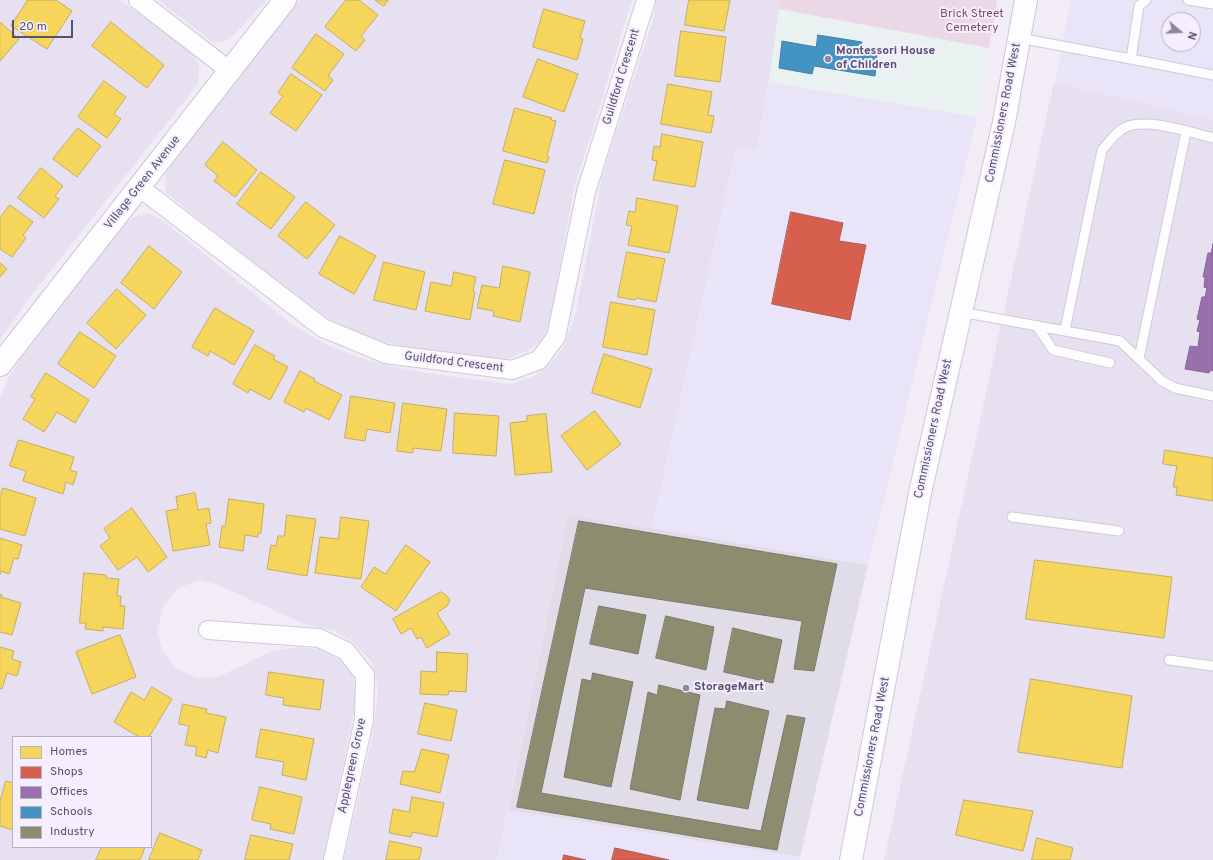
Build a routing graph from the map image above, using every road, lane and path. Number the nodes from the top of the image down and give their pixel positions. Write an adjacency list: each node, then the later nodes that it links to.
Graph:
1 (138, 0): 10 (street)
2 (285, 0): 10 (main road, Village Green Avenue)
3 (646, 0): 14 (street, Guildford Crescent)
4 (1026, 0): 8 (main road, Commissioners Road West)
5 (1146, 0): 9 (lane)
6 (1188, 0): 7 (lane)
7 (1213, 4)
8 (1019, 38): 9 (lane); 15 (main road, Commissioners Road West)
9 (1131, 59): 11 (lane)
10 (230, 71): 14 (main road, Village Green Avenue)
11 (1213, 75)
12 (1186, 132): 13 (lane); 17 (lane); 18 (lane)
13 (1213, 138)
14 (139, 187): 20 (main road, Village Green Avenue)
15 (960, 312): 16 (lane); 28 (main road, Commissioners Road West)
16 (1037, 326): 17 (lane); 19 (lane)
17 (1065, 330): 18 (lane)
18 (1139, 358): 21 (lane)
19 (1110, 363)
20 (0, 365)
21 (1213, 396)
22 (1012, 517): 23 (lane)
23 (1119, 531)
24 (208, 630): 27 (street, Applegreen Grove)
25 (1169, 660): 26 (lane)
26 (1213, 666)
27 (333, 860)
28 (851, 860)

